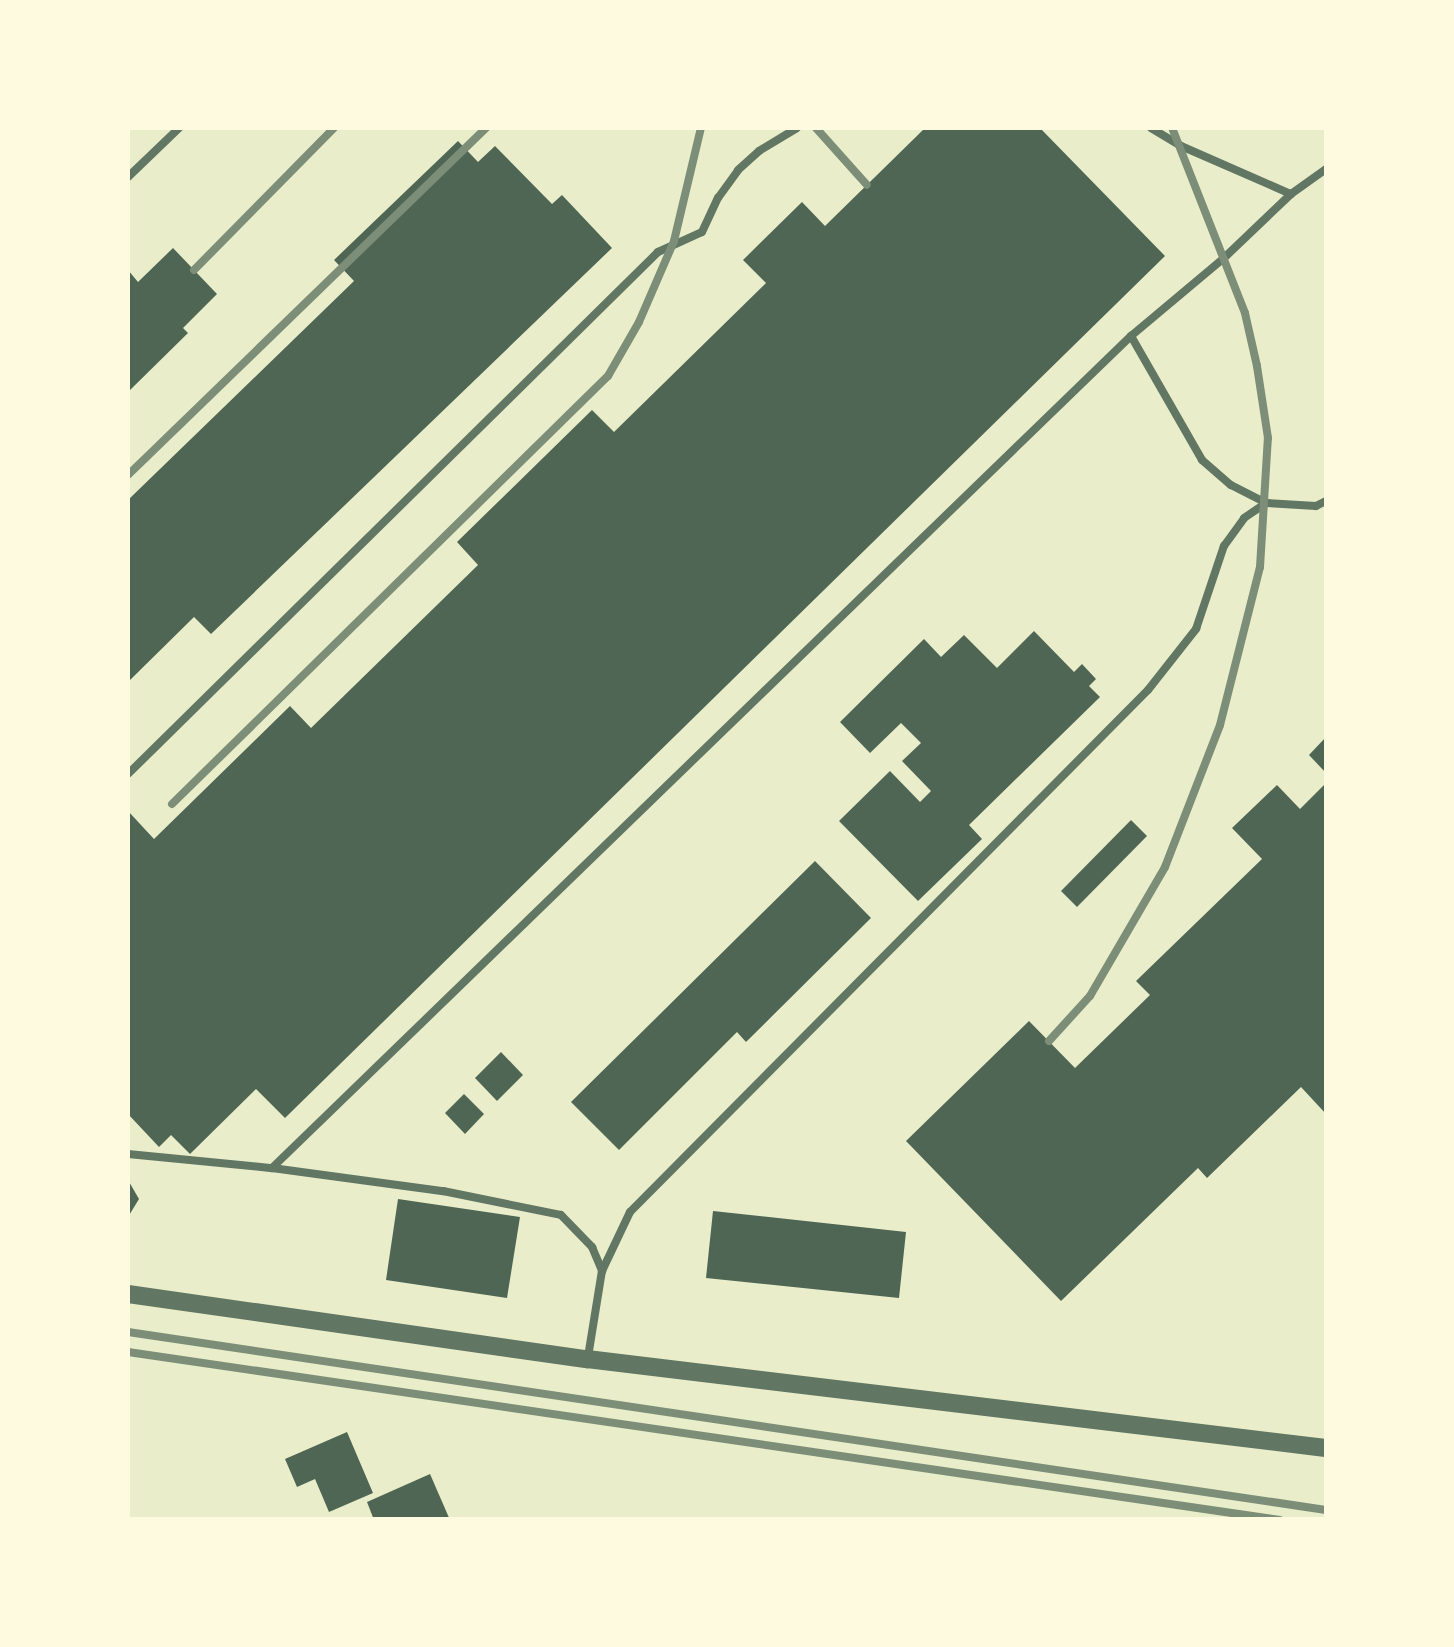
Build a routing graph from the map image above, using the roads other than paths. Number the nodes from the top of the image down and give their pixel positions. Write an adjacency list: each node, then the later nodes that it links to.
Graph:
1 (179, 128): 5 (lane)
2 (797, 128): 10 (lane)
3 (1151, 128): 6 (lane)
4 (1326, 170): 6 (lane)
5 (128, 177)
6 (1291, 194): 7 (lane)
7 (1131, 336): 9 (lane); 12 (lane)
8 (1326, 501): 9 (lane)
9 (1266, 502): 13 (lane)
10 (128, 774)
11 (128, 1154): 12 (lane)
12 (272, 1168): 13 (lane)
13 (602, 1272): 15 (lane)
14 (128, 1294): 15 (street)
15 (588, 1358): 16 (street)
16 (1325, 1443)

